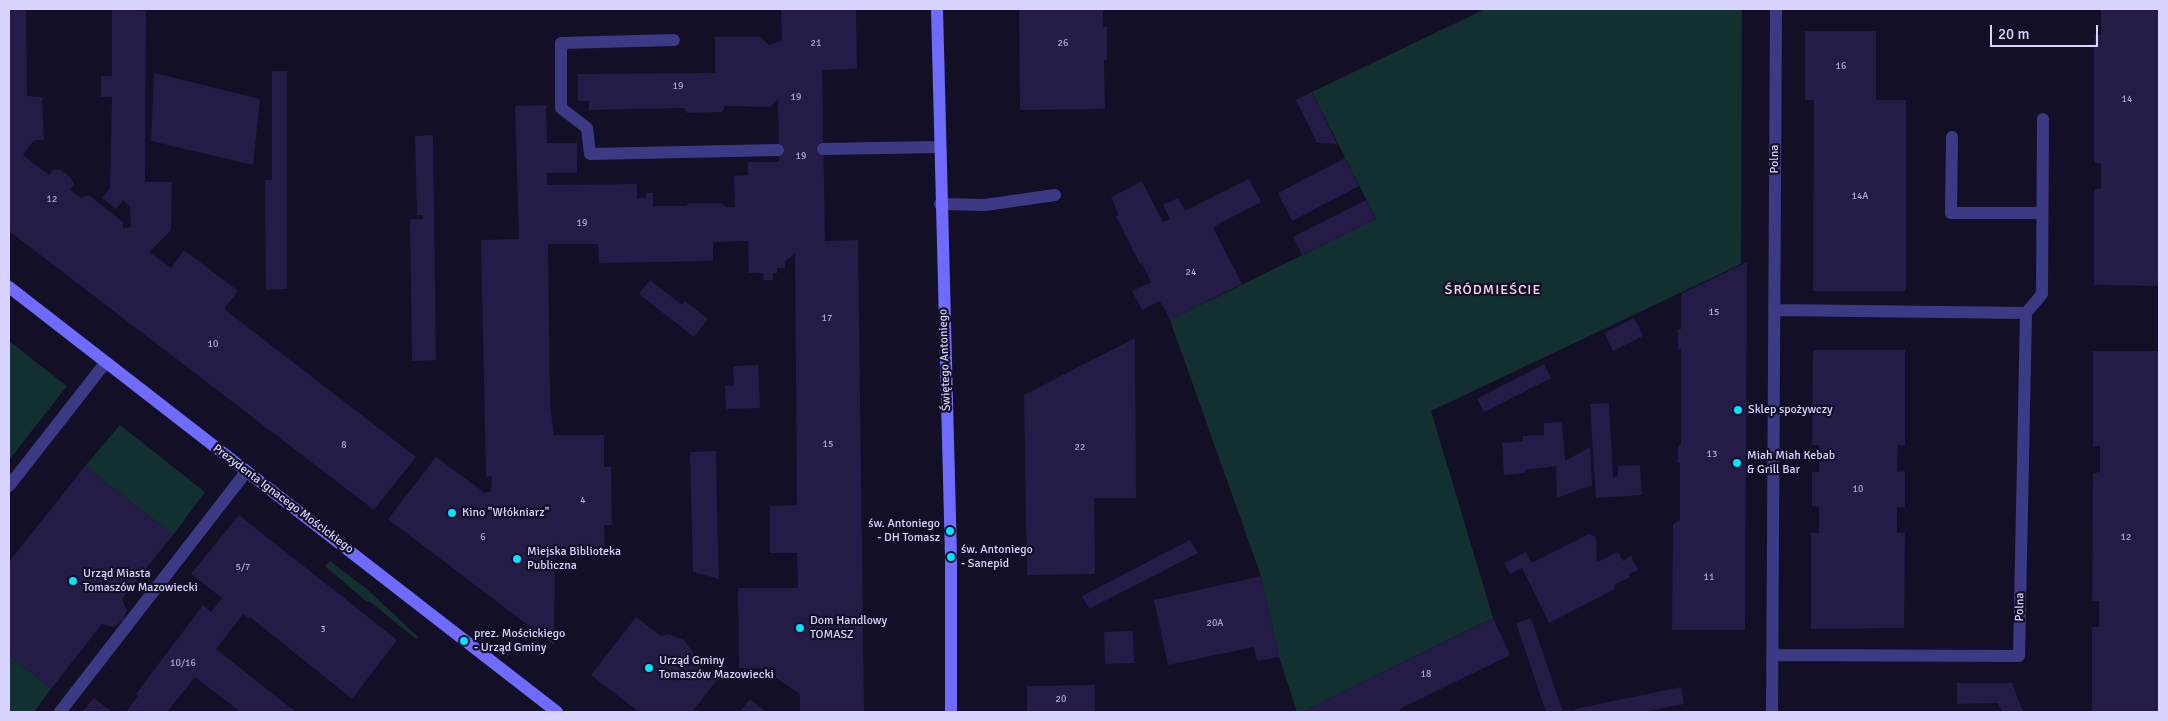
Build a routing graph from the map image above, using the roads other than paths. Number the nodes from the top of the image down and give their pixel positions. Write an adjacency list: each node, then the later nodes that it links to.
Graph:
1 (937, 9): 6 (street, Świętego Antoniego)
2 (1776, 9): 13 (street, Polna)
3 (674, 40): 8 (street)
4 (2043, 119): 11 (street)
5 (1952, 138): 11 (street)
6 (939, 147): 7 (street); 10 (street, Świętego Antoniego)
7 (824, 149)
8 (778, 150)
9 (1055, 195): 10 (street)
10 (940, 204): 21 (street, Świętego Antoniego)
11 (2042, 213): 14 (street)
12 (9, 287): 15 (street, Prezydenta Ignacego Mościckiego)
13 (1774, 310): 14 (street); 18 (street, Polna)
14 (2026, 313): 18 (street, Polna)
15 (106, 362): 16 (street, Prezydenta Ignacego Mościckiego); 17 (street)
16 (246, 472): 19 (street); 20 (street, Prezydenta Ignacego Mościckiego)
17 (9, 486)
18 (1773, 655): 22 (street, Polna)
19 (60, 712)
20 (557, 712)
21 (952, 712)
22 (1772, 712)

